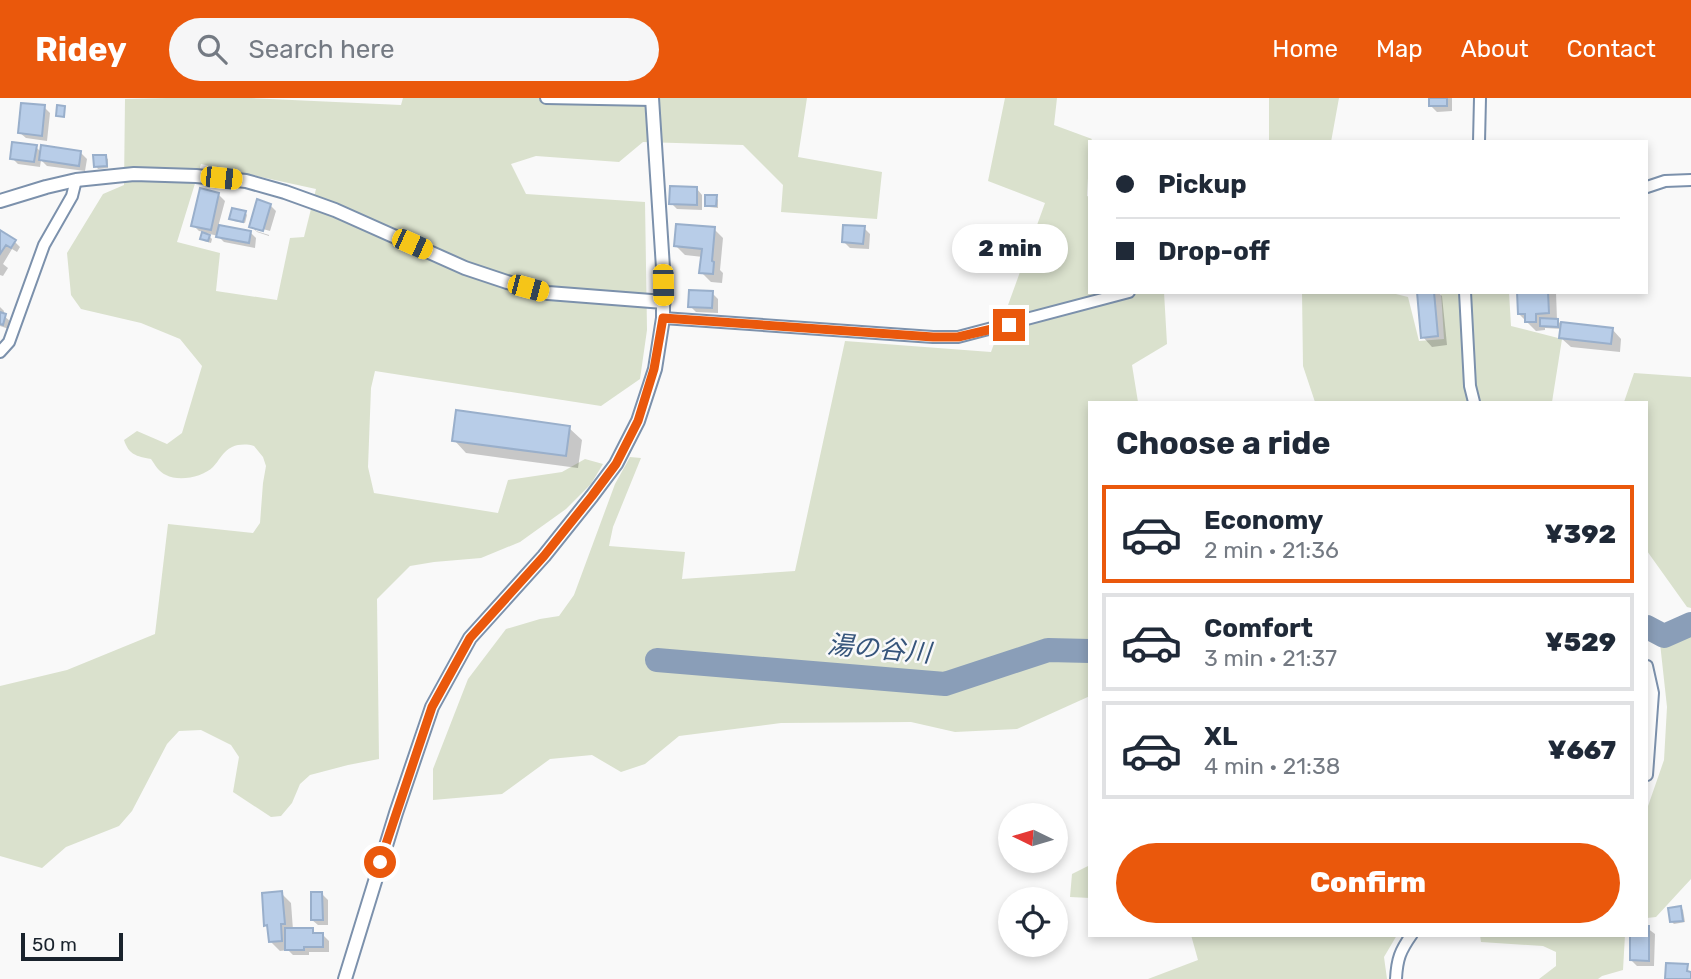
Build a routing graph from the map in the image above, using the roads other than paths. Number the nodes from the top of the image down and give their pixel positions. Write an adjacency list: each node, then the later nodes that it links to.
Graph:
1 (546, 98): 3 (street)
2 (1480, 98): 4 (street)
3 (652, 99): 11 (street)
4 (1479, 140)
5 (76, 180): 8 (street); 11 (street); 13 (street)
6 (1691, 180): 7 (street)
7 (1648, 187)
8 (0, 201)
9 (1121, 294): 12 (street)
10 (1465, 294): 14 (street)
11 (663, 302): 12 (street)
12 (663, 318): 18 (street)
13 (0, 352)
14 (1474, 401)
15 (1648, 670): 16 (street)
16 (1648, 761)
17 (1410, 937): 19 (street)
18 (345, 979)
19 (1396, 979)

